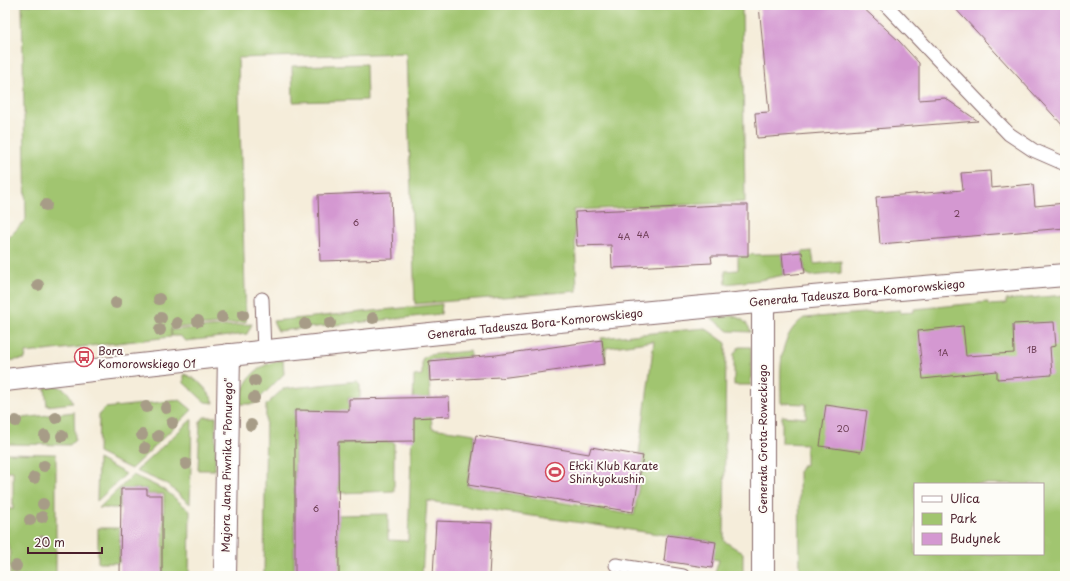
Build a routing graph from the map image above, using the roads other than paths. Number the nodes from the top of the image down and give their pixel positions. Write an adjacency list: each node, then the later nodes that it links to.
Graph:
1 (886, 5): 2 (lane)
2 (1065, 164)
3 (1065, 275): 5 (street, Generała Tadeusza Bora-Komorowskiego)
4 (262, 299): 6 (lane)
5 (763, 301): 6 (street, Generała Tadeusza Bora-Komorowskiego); 12 (street, Generała Grota-Roweckiego)
6 (264, 351): 7 (street, Generała Tadeusza Bora-Komorowskiego)
7 (229, 355): 8 (street, Generała Tadeusza Bora-Komorowskiego); 10 (street, Majora Jana Piwnika "Ponurego")
8 (5, 380)
9 (616, 565): 11 (lane)
10 (225, 576)
11 (683, 576)
12 (763, 576)

